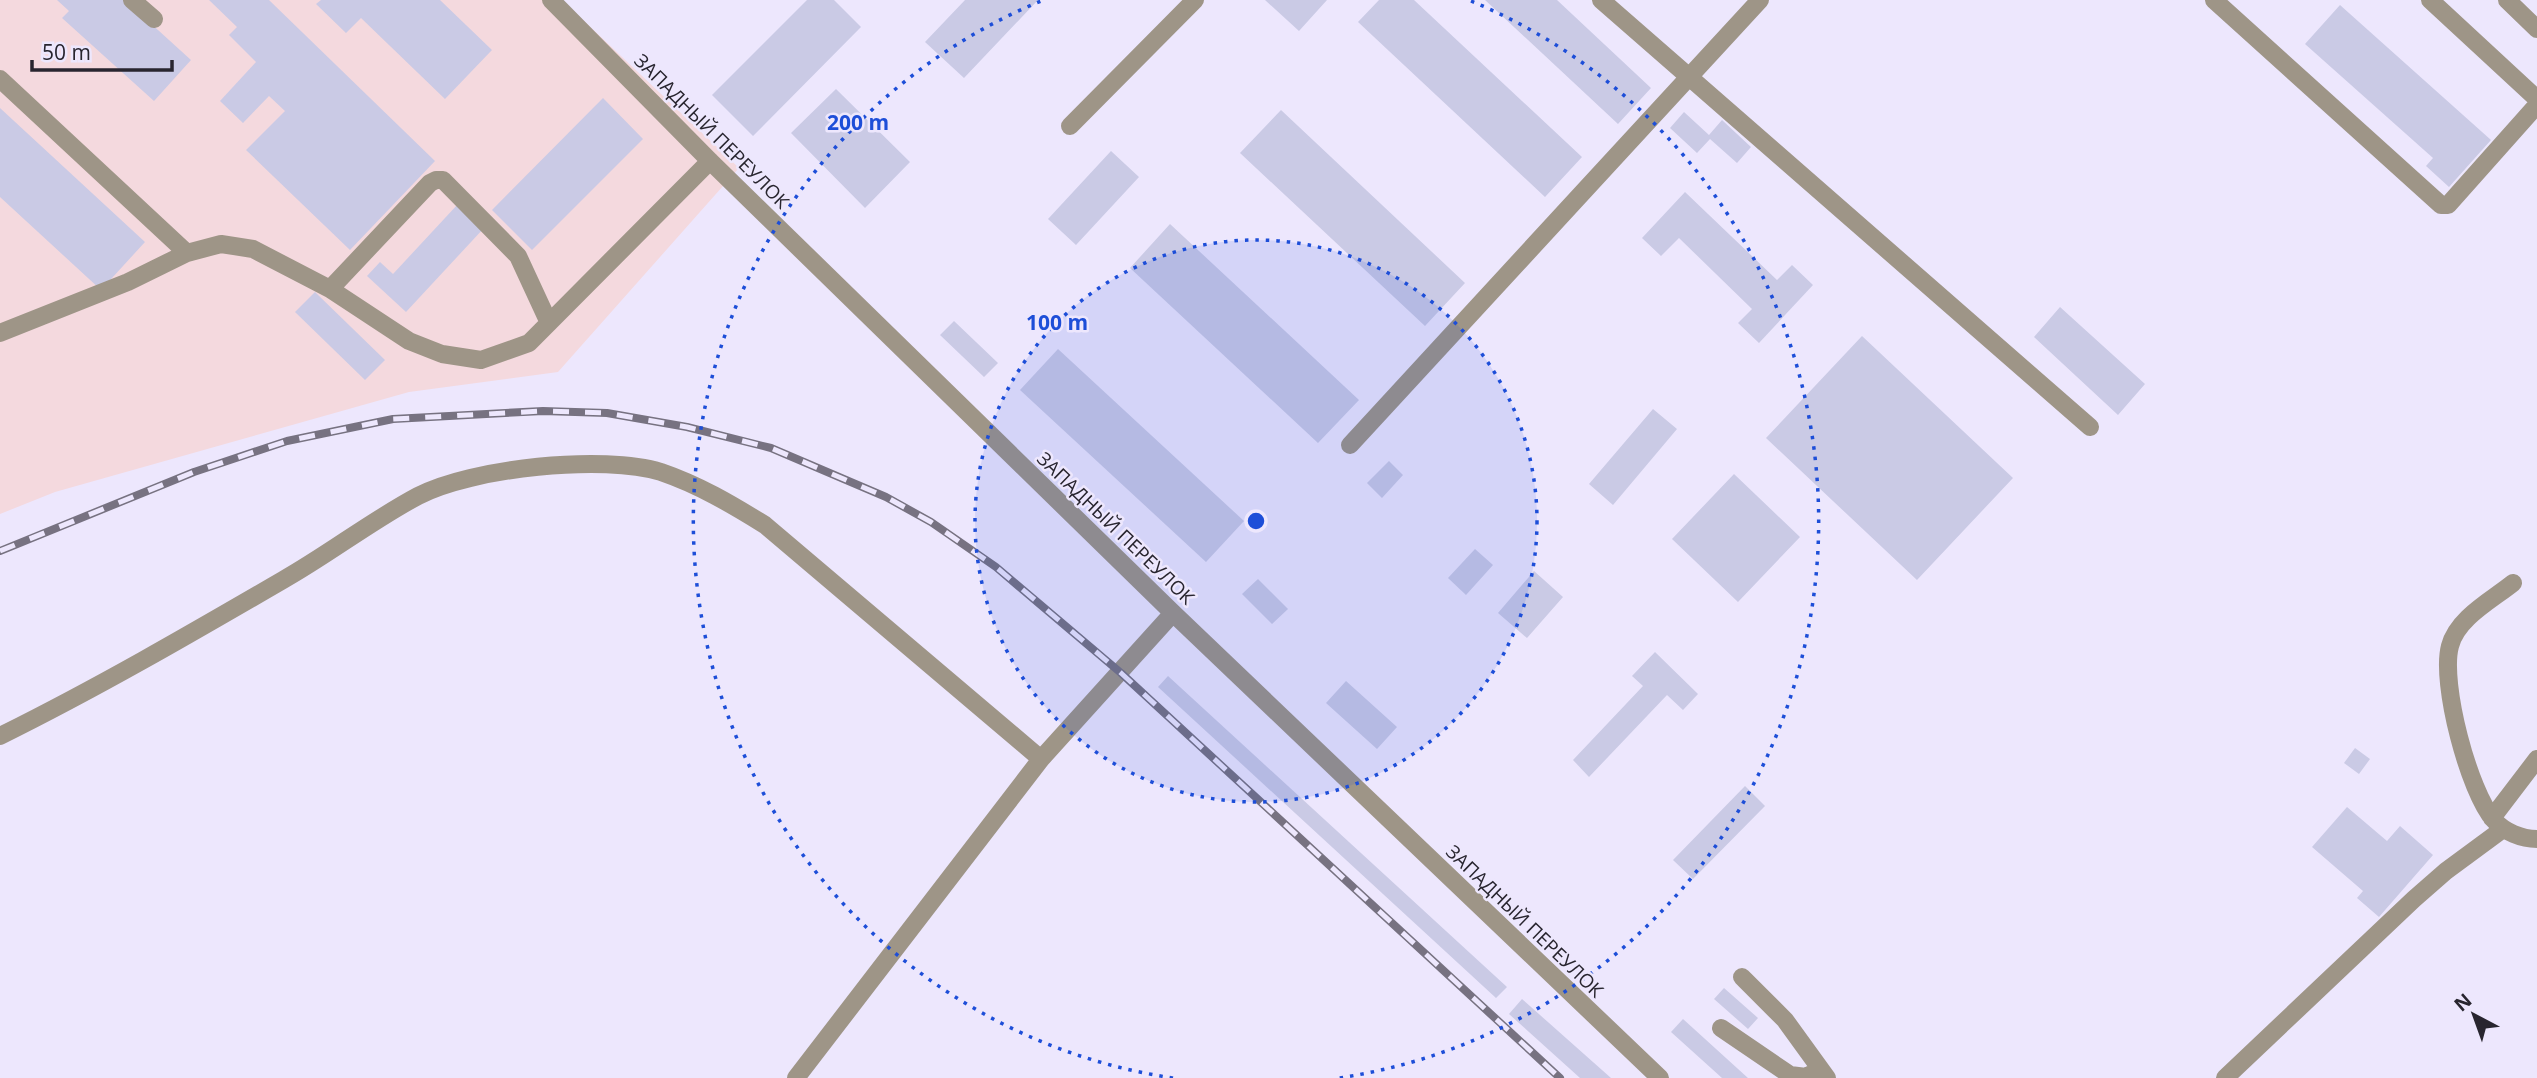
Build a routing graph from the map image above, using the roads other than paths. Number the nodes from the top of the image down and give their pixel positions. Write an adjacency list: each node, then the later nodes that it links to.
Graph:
1 (132, 0): 9 (street)
2 (551, 0): 16 (street, ЗАПАДНЫЙ ПЕРЕУЛОК)
3 (1195, 0): 15 (street)
4 (1601, 0): 11 (street)
5 (1760, 0): 11 (street)
6 (2214, 0): 14 (street)
7 (2430, 0): 13 (street)
8 (2507, 0): 10 (street)
9 (154, 19)
10 (2537, 29)
11 (1690, 77): 21 (street); 22 (street)
12 (0, 79): 17 (street)
13 (2533, 87)
14 (2537, 105)
15 (1070, 126)
16 (710, 161): 19 (street); 24 (street, ЗАПАДНЫЙ ПЕРЕУЛОК)
17 (187, 253): 18 (street); 20 (street)
18 (330, 289): 19 (street); 19 (street)
19 (549, 323)
20 (0, 333)
21 (2090, 427)
22 (1350, 445)
23 (2513, 583): 28 (street)
24 (1173, 613): 26 (street); 34 (street, ЗАПАДНЫЙ ПЕРЕУЛОК)
25 (0, 736): 26 (street)
26 (1041, 759): 33 (street)
27 (2537, 759): 28 (street)
28 (2498, 824): 29 (street); 35 (street)
29 (2537, 839)
30 (1742, 977): 32 (street)
31 (1721, 1028): 32 (street)
32 (1824, 1074)
33 (796, 1078)
34 (1660, 1078)
35 (2225, 1078)

